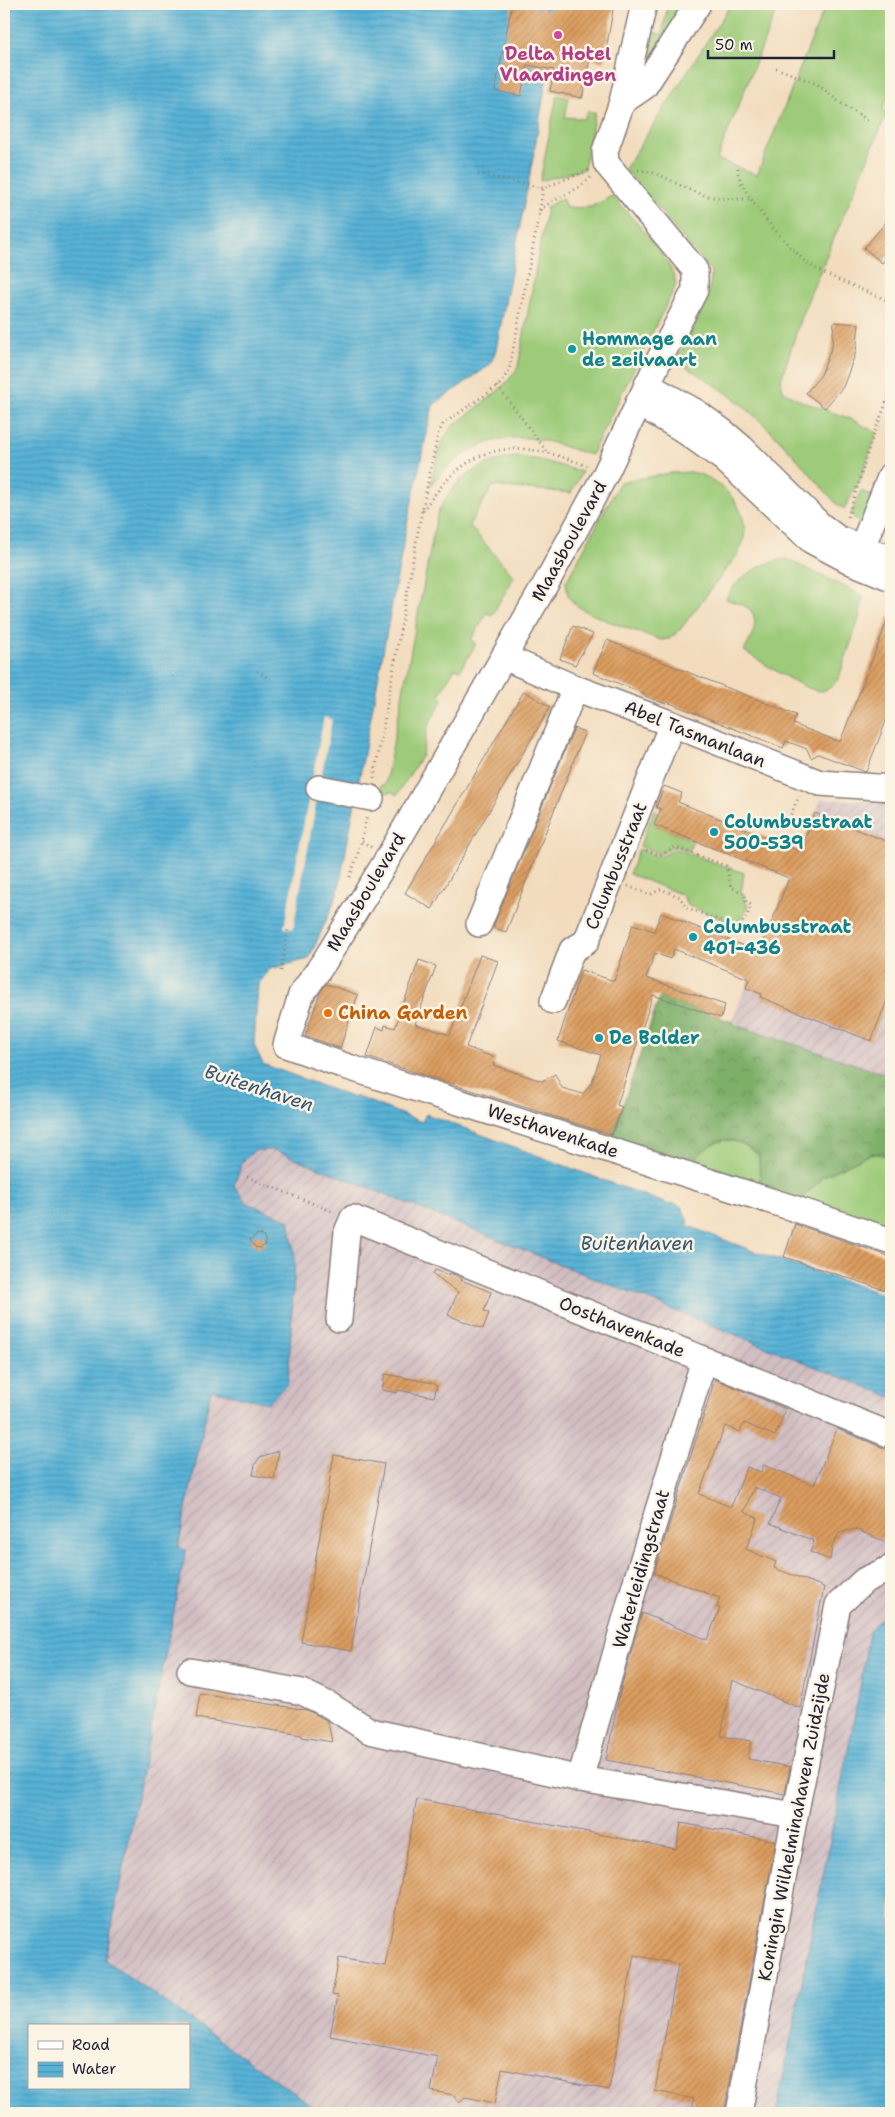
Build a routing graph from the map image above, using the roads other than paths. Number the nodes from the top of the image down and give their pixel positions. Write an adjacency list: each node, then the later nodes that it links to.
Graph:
1 (644, 4): 3 (street)
2 (698, 4): 3 (street)
3 (622, 102): 4 (street, Maasboulevard)
4 (643, 394): 6 (street); 9 (street, Maasboulevard)
5 (891, 475): 6 (street)
6 (856, 555): 7 (street); 8 (street)
7 (891, 559)
8 (891, 578)
9 (504, 656): 10 (street, Abel Tasmanlaan); 16 (street, Maasboulevard)
10 (575, 688): 11 (street, Abel Tasmanlaan); 15 (street)
11 (672, 724): 13 (street, Abel Tasmanlaan); 17 (street, Columbusstraat)
12 (319, 788): 14 (street)
13 (891, 788)
14 (371, 798)
15 (479, 924)
16 (314, 976): 18 (street, Westhavenkade)
17 (553, 1001)
18 (891, 1241)
19 (339, 1319): 20 (street, Oosthavenkade)
20 (704, 1360): 21 (street, Oosthavenkade); 24 (street, Waterleidingstraat)
21 (891, 1435)
22 (891, 1568): 25 (street, Koningin Wilhelminahaven Zuidzijde)
23 (190, 1670): 24 (street)
24 (580, 1779): 25 (street)
25 (795, 1815): 26 (street, Koningin Wilhelminahaven Zuidzijde)
26 (738, 2113)

